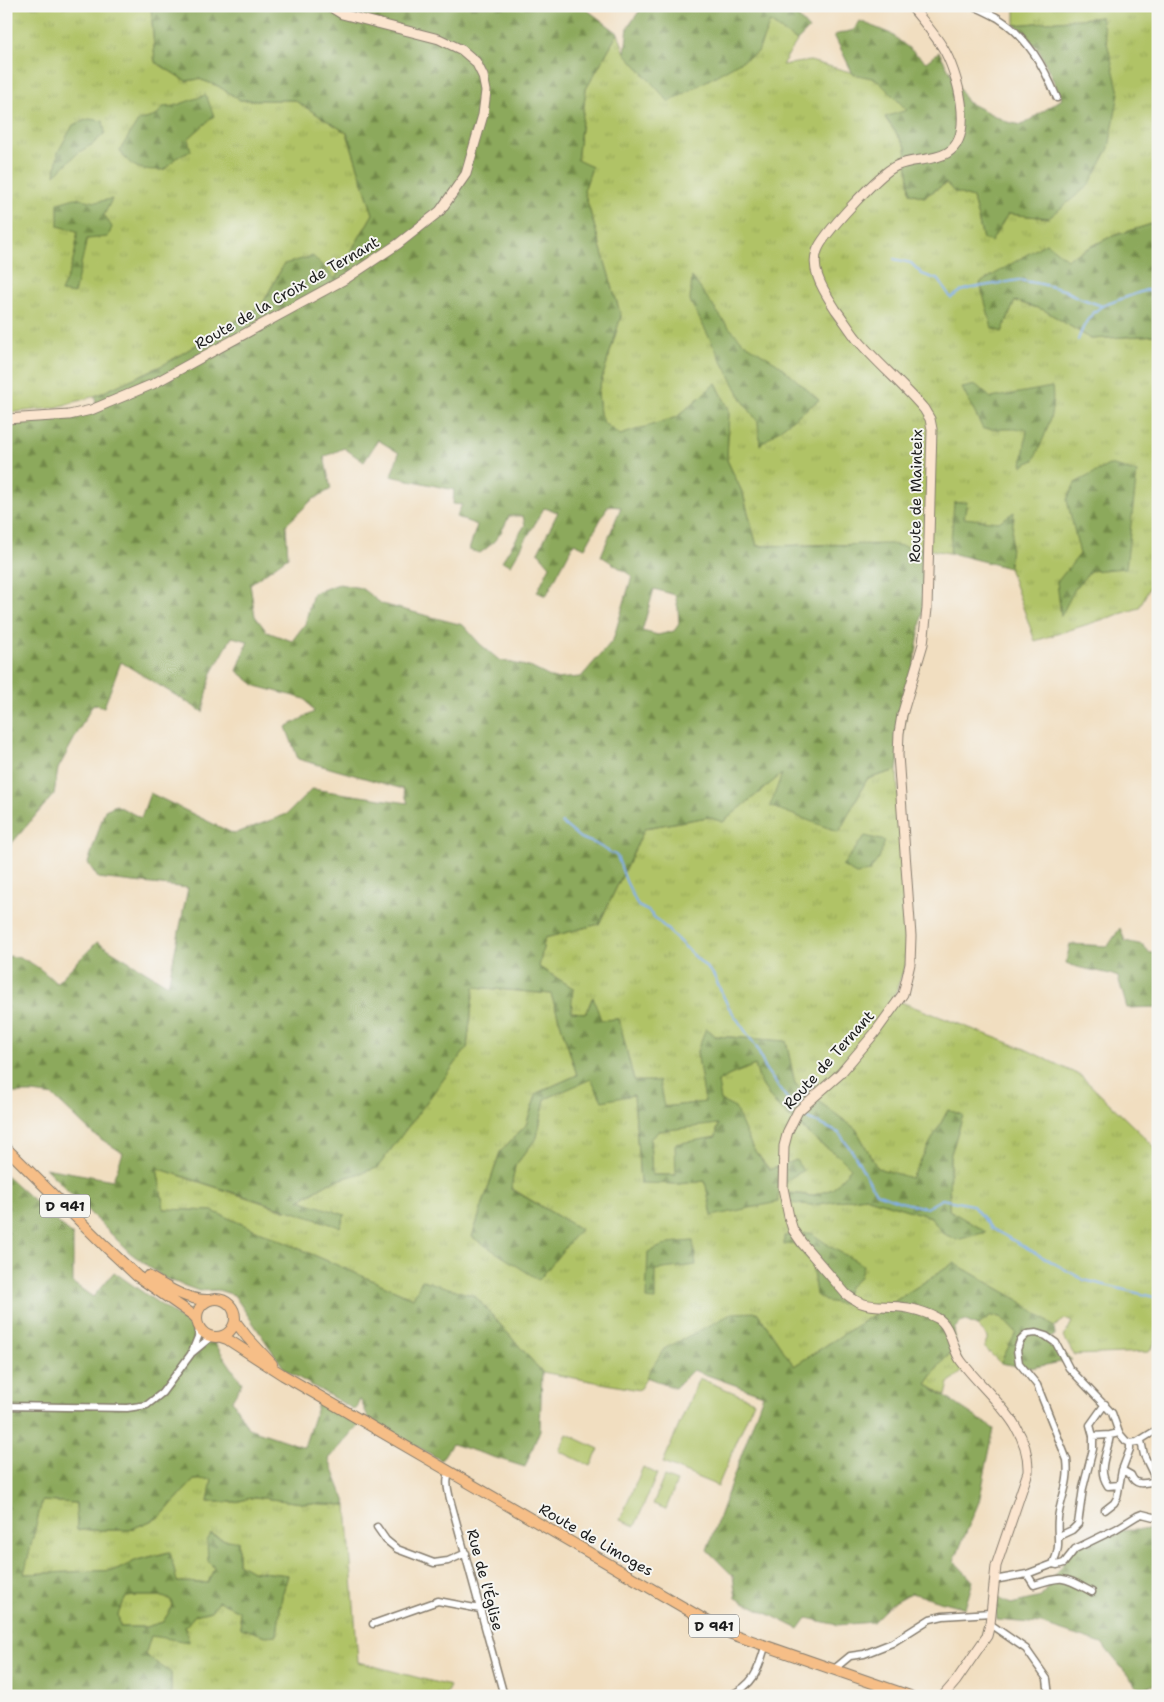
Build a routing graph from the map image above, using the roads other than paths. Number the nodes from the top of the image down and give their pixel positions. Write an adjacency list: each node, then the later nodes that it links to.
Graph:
1 (329, 6): 5 (main road, Route de la Croix de Ternant)
2 (911, 6): 6 (main road, Route de Mainteix)
3 (974, 6): 4 (street)
4 (1057, 98)
5 (6, 418)
6 (903, 994): 34 (main road, Route de Ternant)
7 (6, 1148): 8 (main road, D 941)
8 (124, 1264): 9 (main road, D 941); 11 (main road, D 941)
9 (209, 1300): 10 (main road); 11 (main road)
10 (235, 1321): 12 (main road); 14 (main road, Route de Limoges / D 941)
11 (198, 1323): 12 (main road); 13 (street)
12 (216, 1337): 13 (street); 14 (main road, Route de Limoges / D 941)
13 (191, 1354): 16 (street)
14 (283, 1375): 24 (main road, Route de Limoges / D 941)
15 (1104, 1404): 18 (street); 19 (street); 30 (street)
16 (6, 1406)
17 (1158, 1429): 21 (street)
18 (1119, 1433): 20 (street); 22 (street)
19 (1093, 1436): 20 (street); 30 (street)
20 (1110, 1436): 26 (street)
21 (1141, 1440): 22 (street); 25 (street)
22 (1130, 1443): 23 (street)
23 (1122, 1470): 25 (street); 26 (street)
24 (450, 1471): 31 (street, Rue de l'Église); 40 (main road, Route de Limoges / D 941)
25 (1158, 1480)
26 (1119, 1485): 27 (street)
27 (1105, 1510)
28 (1158, 1518): 32 (street)
29 (377, 1527): 31 (street)
30 (1059, 1536): 32 (street)
31 (466, 1553): 36 (street, Rue de l'Église)
32 (1054, 1564): 33 (street)
33 (1027, 1574): 34 (street); 35 (street)
34 (994, 1580): 37 (main road, Route de Ternant)
35 (1092, 1592)
36 (480, 1609): 38 (street); 42 (street, Rue de l'Église)
37 (991, 1613): 39 (main road, Route de Ternant); 41 (street)
38 (373, 1624)
39 (990, 1624): 45 (main road, Route de Ternant); 46 (street)
40 (765, 1647): 41 (main road, Route de Limoges / D 941); 43 (street)
41 (833, 1670): 44 (main road, Route de Limoges / D 941)
42 (504, 1696)
43 (729, 1696)
44 (910, 1696)
45 (944, 1696)
46 (1049, 1696)

